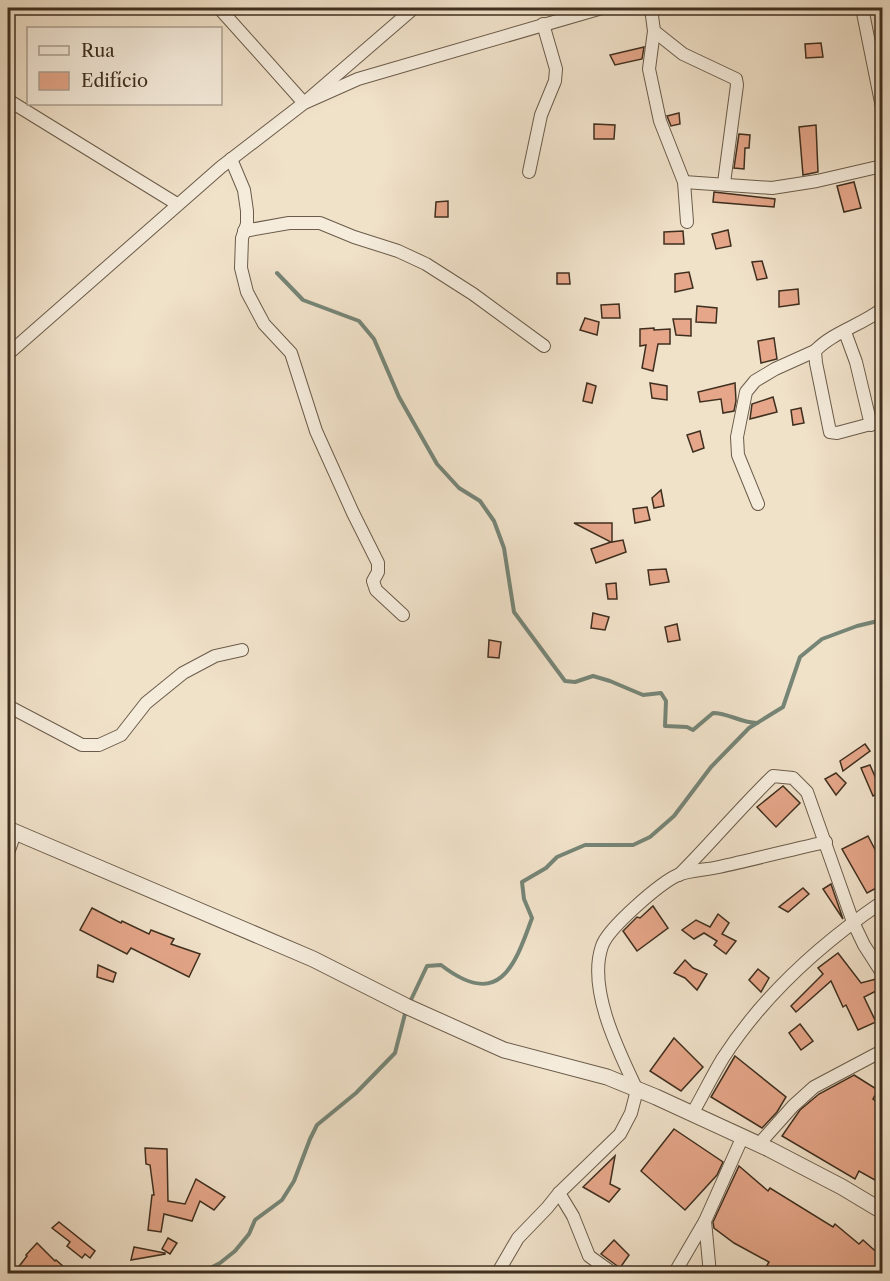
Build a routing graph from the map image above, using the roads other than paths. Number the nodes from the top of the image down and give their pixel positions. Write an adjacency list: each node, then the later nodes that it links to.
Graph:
1 (219, 8): 9 (street)
2 (414, 8): 9 (street)
3 (602, 8): 6 (street)
4 (651, 8): 7 (street)
5 (862, 8): 10 (street)
6 (543, 24): 9 (street); 13 (street)
7 (654, 31): 14 (street); 15 (street)
8 (8, 100): 16 (street)
9 (304, 103): 11 (street)
10 (882, 107)
11 (231, 159): 16 (street); 18 (street)
12 (882, 166): 15 (street)
13 (529, 172)
14 (684, 182): 15 (street); 17 (street)
15 (724, 183)
16 (177, 204): 23 (street)
17 (687, 222)
18 (244, 231): 21 (street); 26 (street)
19 (882, 309): 20 (street)
20 (845, 332): 22 (street); 24 (street)
21 (544, 346)
22 (815, 351): 24 (street); 25 (street)
23 (8, 354)
24 (877, 423)
25 (758, 504)
26 (403, 615)
27 (242, 650): 28 (street)
28 (8, 706)
29 (11, 831): 31 (street); 37 (street)
30 (826, 842): 32 (street); 32 (street); 34 (street)
31 (8, 853)
32 (678, 876): 37 (street)
33 (882, 902): 34 (street)
34 (853, 922): 35 (street); 38 (street)
35 (882, 973)
36 (882, 1051): 40 (street)
37 (637, 1090): 38 (street); 41 (street)
38 (692, 1114): 39 (street)
39 (743, 1136): 40 (street); 43 (street)
40 (759, 1144): 42 (street)
41 (559, 1193): 44 (street); 45 (street)
42 (882, 1211)
43 (705, 1221): 46 (street); 47 (street)
44 (497, 1274)
45 (614, 1274)
46 (674, 1274)
47 (710, 1274)

